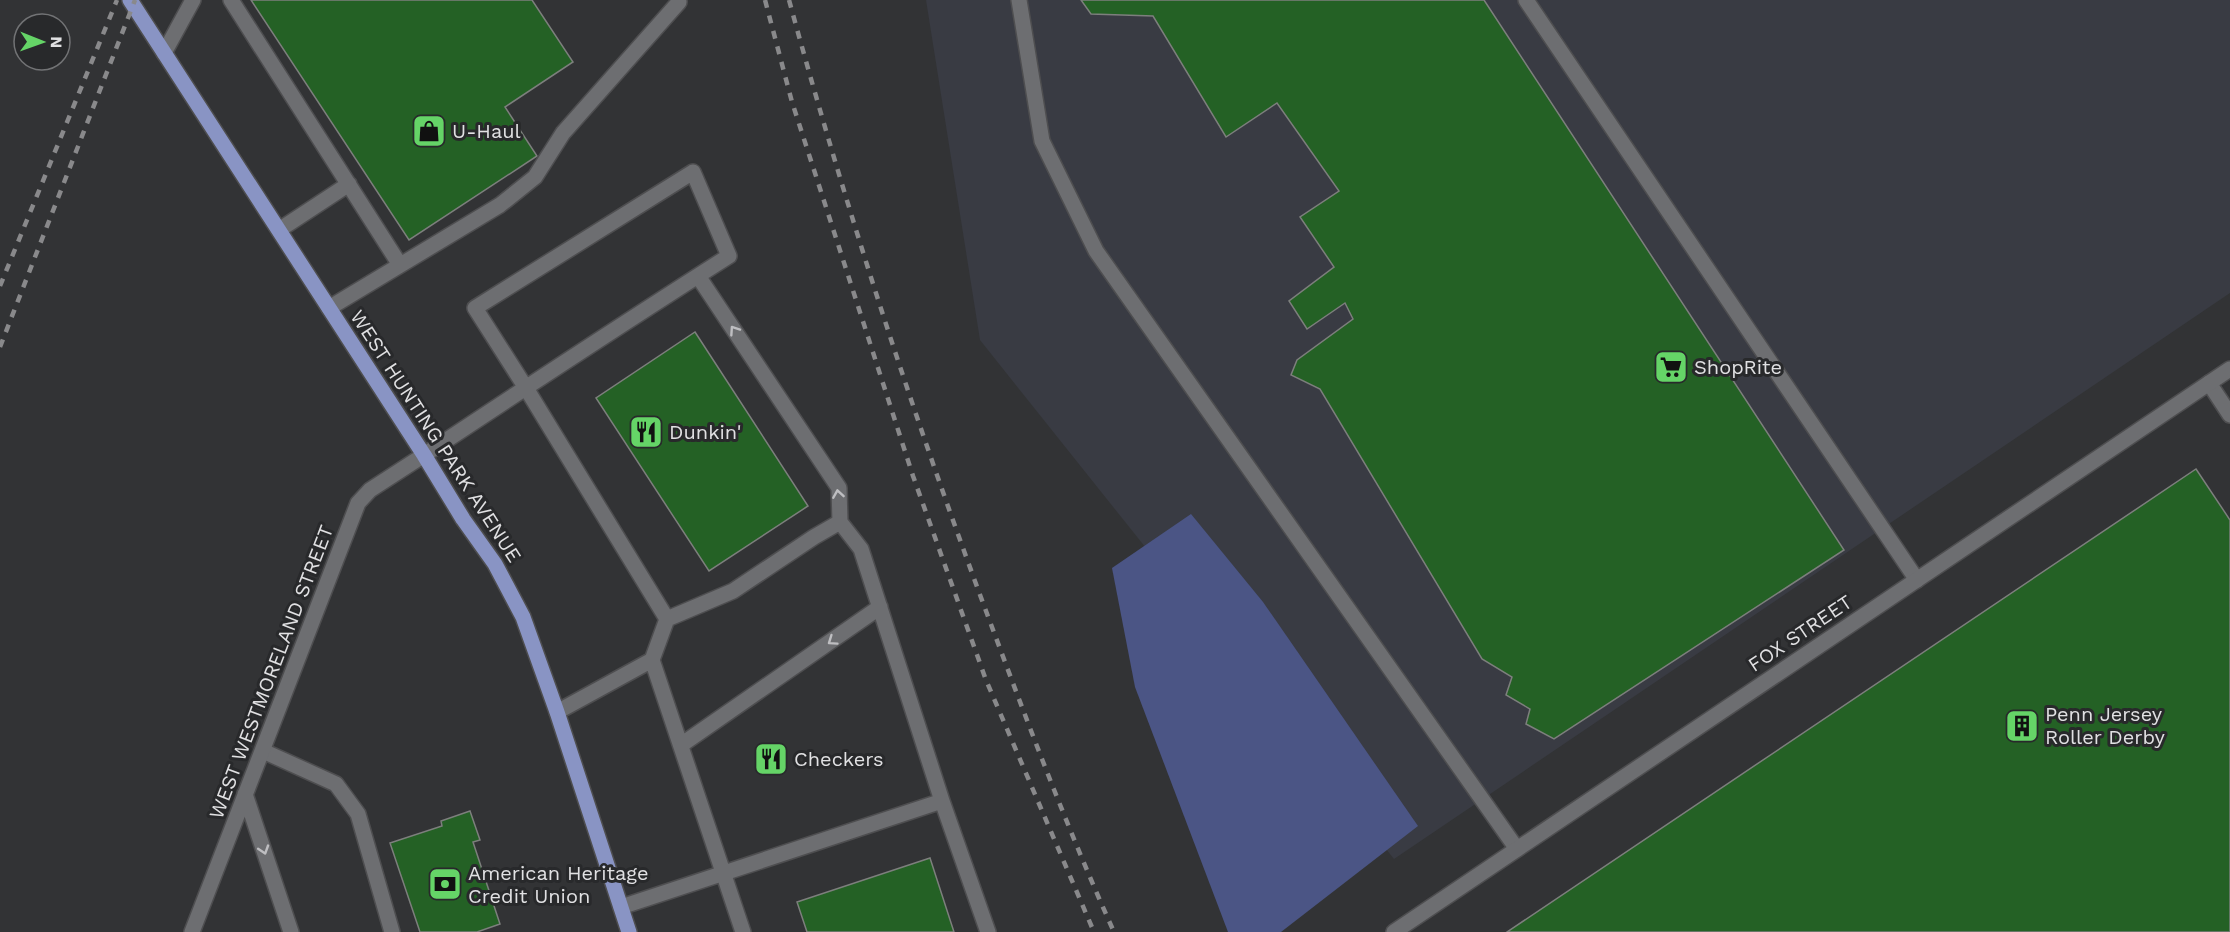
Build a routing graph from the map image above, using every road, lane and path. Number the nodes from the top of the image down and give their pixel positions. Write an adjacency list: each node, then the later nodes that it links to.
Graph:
1 (130, 0): 7 (main road, WEST HUNTING PARK AVENUE)
2 (193, 0): 7 (street)
3 (231, 0): 8 (street)
4 (1019, 0): 28 (street)
5 (1526, 0): 19 (street)
6 (679, 2): 10 (street)
7 (164, 53): 9 (main road, WEST HUNTING PARK AVENUE)
8 (349, 184): 9 (street); 10 (street)
9 (279, 230): 12 (main road, WEST HUNTING PARK AVENUE)
10 (400, 265): 12 (street)
11 (698, 276): 15 (street, WEST WESTMORELAND STREET); 15 (street, WEST WESTMORELAND STREET); 18 (street, one-way to 11)
12 (329, 308): 17 (main road, WEST HUNTING PARK AVENUE)
13 (2230, 369): 14 (street, FOX STREET)
14 (2209, 383): 16 (street); 19 (street, FOX STREET)
15 (526, 388): 17 (street, WEST WESTMORELAND STREET); 21 (street)
16 (2230, 415)
17 (424, 454): 23 (main road, WEST HUNTING PARK AVENUE); 25 (street, WEST WESTMORELAND STREET)
18 (840, 522): 20 (street); 21 (street)
19 (1917, 580): 28 (street, FOX STREET)
20 (880, 607): 24 (street, one-way to 24); 27 (street)
21 (667, 619): 22 (street)
22 (652, 660): 23 (street); 24 (street)
23 (558, 712): 30 (main road, WEST HUNTING PARK AVENUE)
24 (681, 745): 29 (street)
25 (263, 751): 26 (street, WEST WESTMORELAND STREET); 33 (street)
26 (245, 794): 31 (street, WEST WESTMORELAND STREET); 32 (street, one-way to 32)
27 (942, 801): 29 (street); 36 (street)
28 (1517, 849): 37 (street, FOX STREET)
29 (723, 873): 30 (street); 35 (street)
30 (621, 907): 34 (main road, WEST HUNTING PARK AVENUE)
31 (192, 932)
32 (291, 932)
33 (392, 932)
34 (629, 932)
35 (743, 932)
36 (988, 932)
37 (1394, 932)

